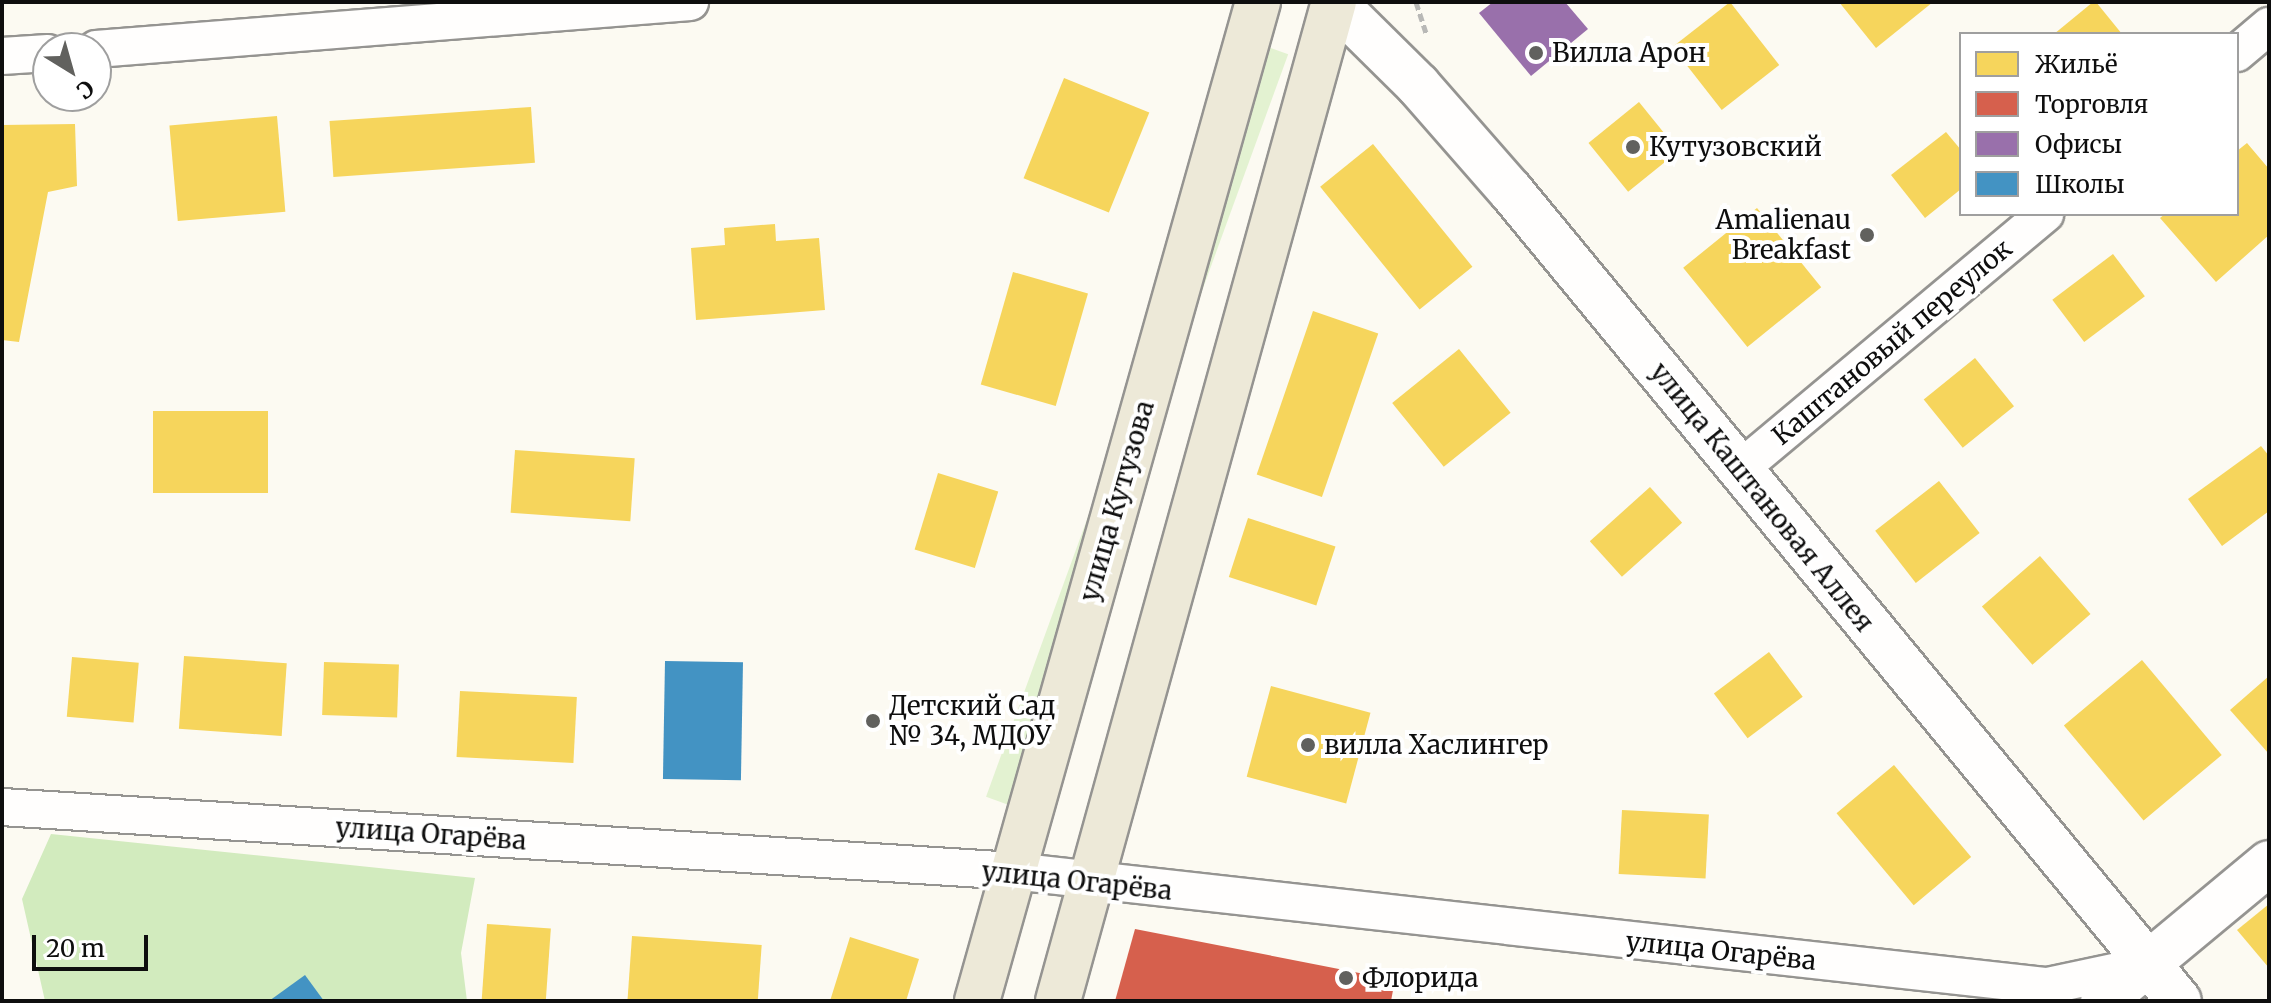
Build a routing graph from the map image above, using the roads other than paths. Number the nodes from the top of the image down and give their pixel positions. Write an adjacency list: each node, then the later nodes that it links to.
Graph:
1 (690, 2): 5 (street)
2 (1258, 2): 13 (main road, улица Кутузова)
3 (1335, 2): 10 (street, улица Каштановая Аллея); 14 (main road)
4 (2269, 26): 6 (street)
5 (112, 48)
6 (2239, 51)
7 (32, 54): 8 (street)
8 (2, 56)
9 (2043, 216): 10 (street, Каштановый переулок)
10 (1740, 469): 15 (street, улица Каштановая Аллея)
11 (2, 807): 13 (street, улица Огарёва)
12 (2269, 863): 15 (street)
13 (1013, 871): 14 (street, улица Огарёва); 16 (main road, улица Кутузова)
14 (1094, 880): 15 (street, улица Огарёва); 17 (main road)
15 (2148, 965): 18 (street); 19 (street, улица Каштановая Аллея)
16 (977, 1001)
17 (1058, 1001)
18 (2103, 1001)
19 (2179, 1001)

